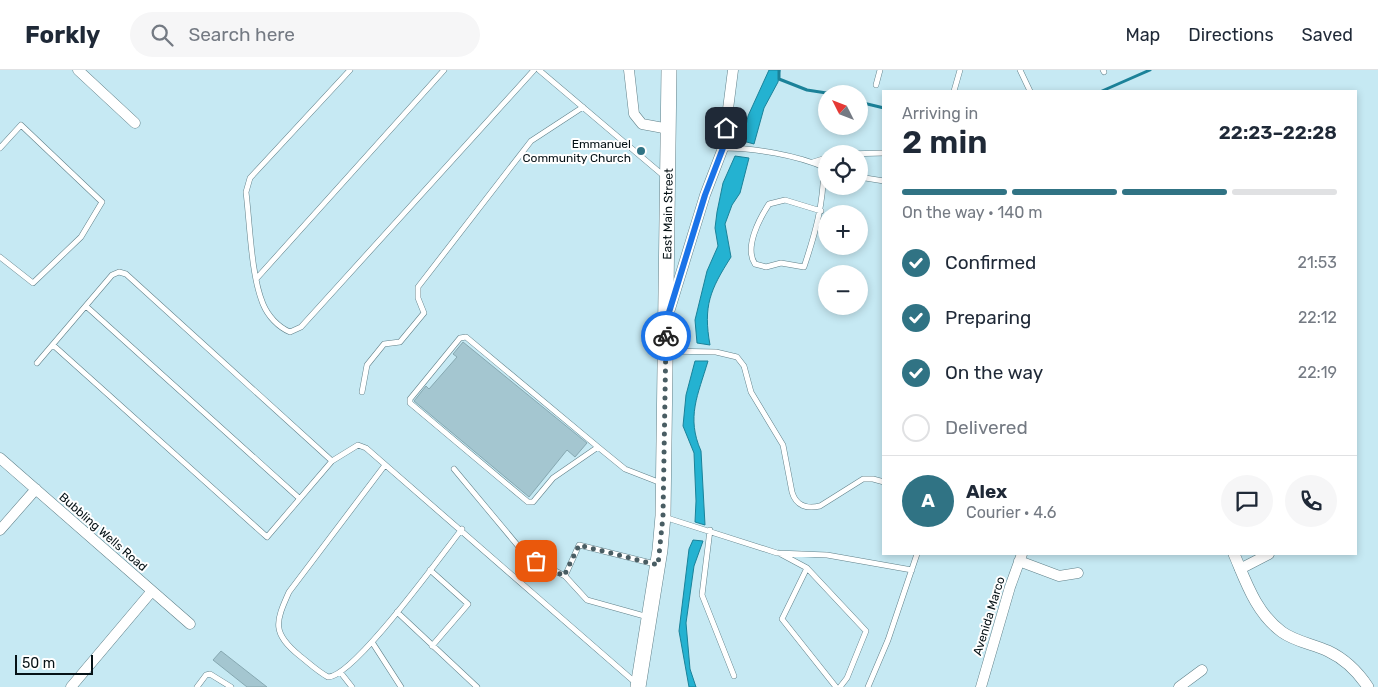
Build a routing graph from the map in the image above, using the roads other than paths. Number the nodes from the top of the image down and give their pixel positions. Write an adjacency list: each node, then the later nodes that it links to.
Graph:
1 (78, 70): 16 (street)
2 (350, 70): 30 (lane)
3 (444, 70): 30 (lane)
4 (534, 70): 30 (lane)
5 (539, 70): 15 (lane)
6 (629, 70): 17 (street)
7 (669, 70): 17 (main road, East Main Street)
8 (733, 70): 19 (street)
9 (880, 70): 12 (lane)
10 (960, 70): 13 (lane)
11 (1020, 70): 14 (lane)
12 (876, 85)
13 (954, 90)
14 (1030, 90)
15 (583, 107): 25 (lane); 36 (lane)
16 (135, 123)
17 (669, 129): 25 (main road, East Main Street)
18 (0, 148): 29 (lane)
19 (723, 148): 23 (lane); 32 (street)
20 (868, 153): 21 (lane)
21 (882, 153)
22 (818, 160): 23 (lane)
23 (813, 162): 24 (lane)
24 (818, 164)
25 (668, 179): 32 (main road, East Main Street)
26 (868, 179): 27 (lane)
27 (882, 182)
28 (821, 211): 28 (lane)
29 (0, 257)
30 (257, 278)
31 (86, 307): 33 (lane); 39 (lane); 45 (lane)
32 (666, 322): 34 (main road, East Main Street)
33 (53, 345): 35 (lane); 45 (lane)
34 (666, 351): 42 (lane); 43 (main road, East Main Street)
35 (37, 363)
36 (362, 392)
37 (598, 447): 37 (lane); 43 (lane)
38 (0, 458): 44 (street, Bubbling Wells Road)
39 (332, 461): 40 (lane); 45 (lane)
40 (386, 465): 47 (lane); 69 (lane)
41 (454, 469): 61 (lane)
42 (882, 481)
43 (664, 484): 46 (main road, East Main Street)
44 (36, 489): 48 (street); 62 (street, Bubbling Wells Road)
45 (299, 498)
46 (663, 516): 49 (lane); 55 (main road, East Main Street)
47 (462, 529): 58 (lane); 71 (lane)
48 (0, 530)
49 (710, 530): 50 (lane); 70 (lane)
50 (777, 553): 56 (lane); 59 (lane)
51 (918, 555): 59 (lane)
52 (1234, 555): 57 (street)
53 (1267, 555): 57 (street)
54 (1021, 558): 60 (street); 81 (street, Avenida Marco)
55 (658, 565): 61 (lane); 64 (main road, East Main Street)
56 (807, 568): 78 (lane); 79 (lane)
57 (1240, 569): 83 (street)
58 (430, 570): 63 (lane); 67 (lane)
59 (912, 570): 80 (lane)
60 (1078, 573)
61 (564, 576): 64 (lane)
62 (152, 591): 65 (street, Bubbling Wells Road); 72 (street)
63 (397, 612): 66 (lane); 67 (lane)
64 (650, 617): 71 (main road, East Main Street)
65 (190, 624)
66 (372, 642): 69 (lane); 76 (lane)
67 (432, 646): 77 (lane)
68 (1202, 670): 82 (street)
69 (341, 673): 75 (lane)
70 (734, 676)
71 (638, 686)
72 (71, 687)
73 (197, 687): 74 (lane)
74 (230, 687)
75 (352, 687)
76 (401, 687)
77 (477, 687)
78 (836, 687)
79 (840, 687)
80 (868, 687)
81 (981, 687)
82 (1179, 687)
83 (1368, 687)

